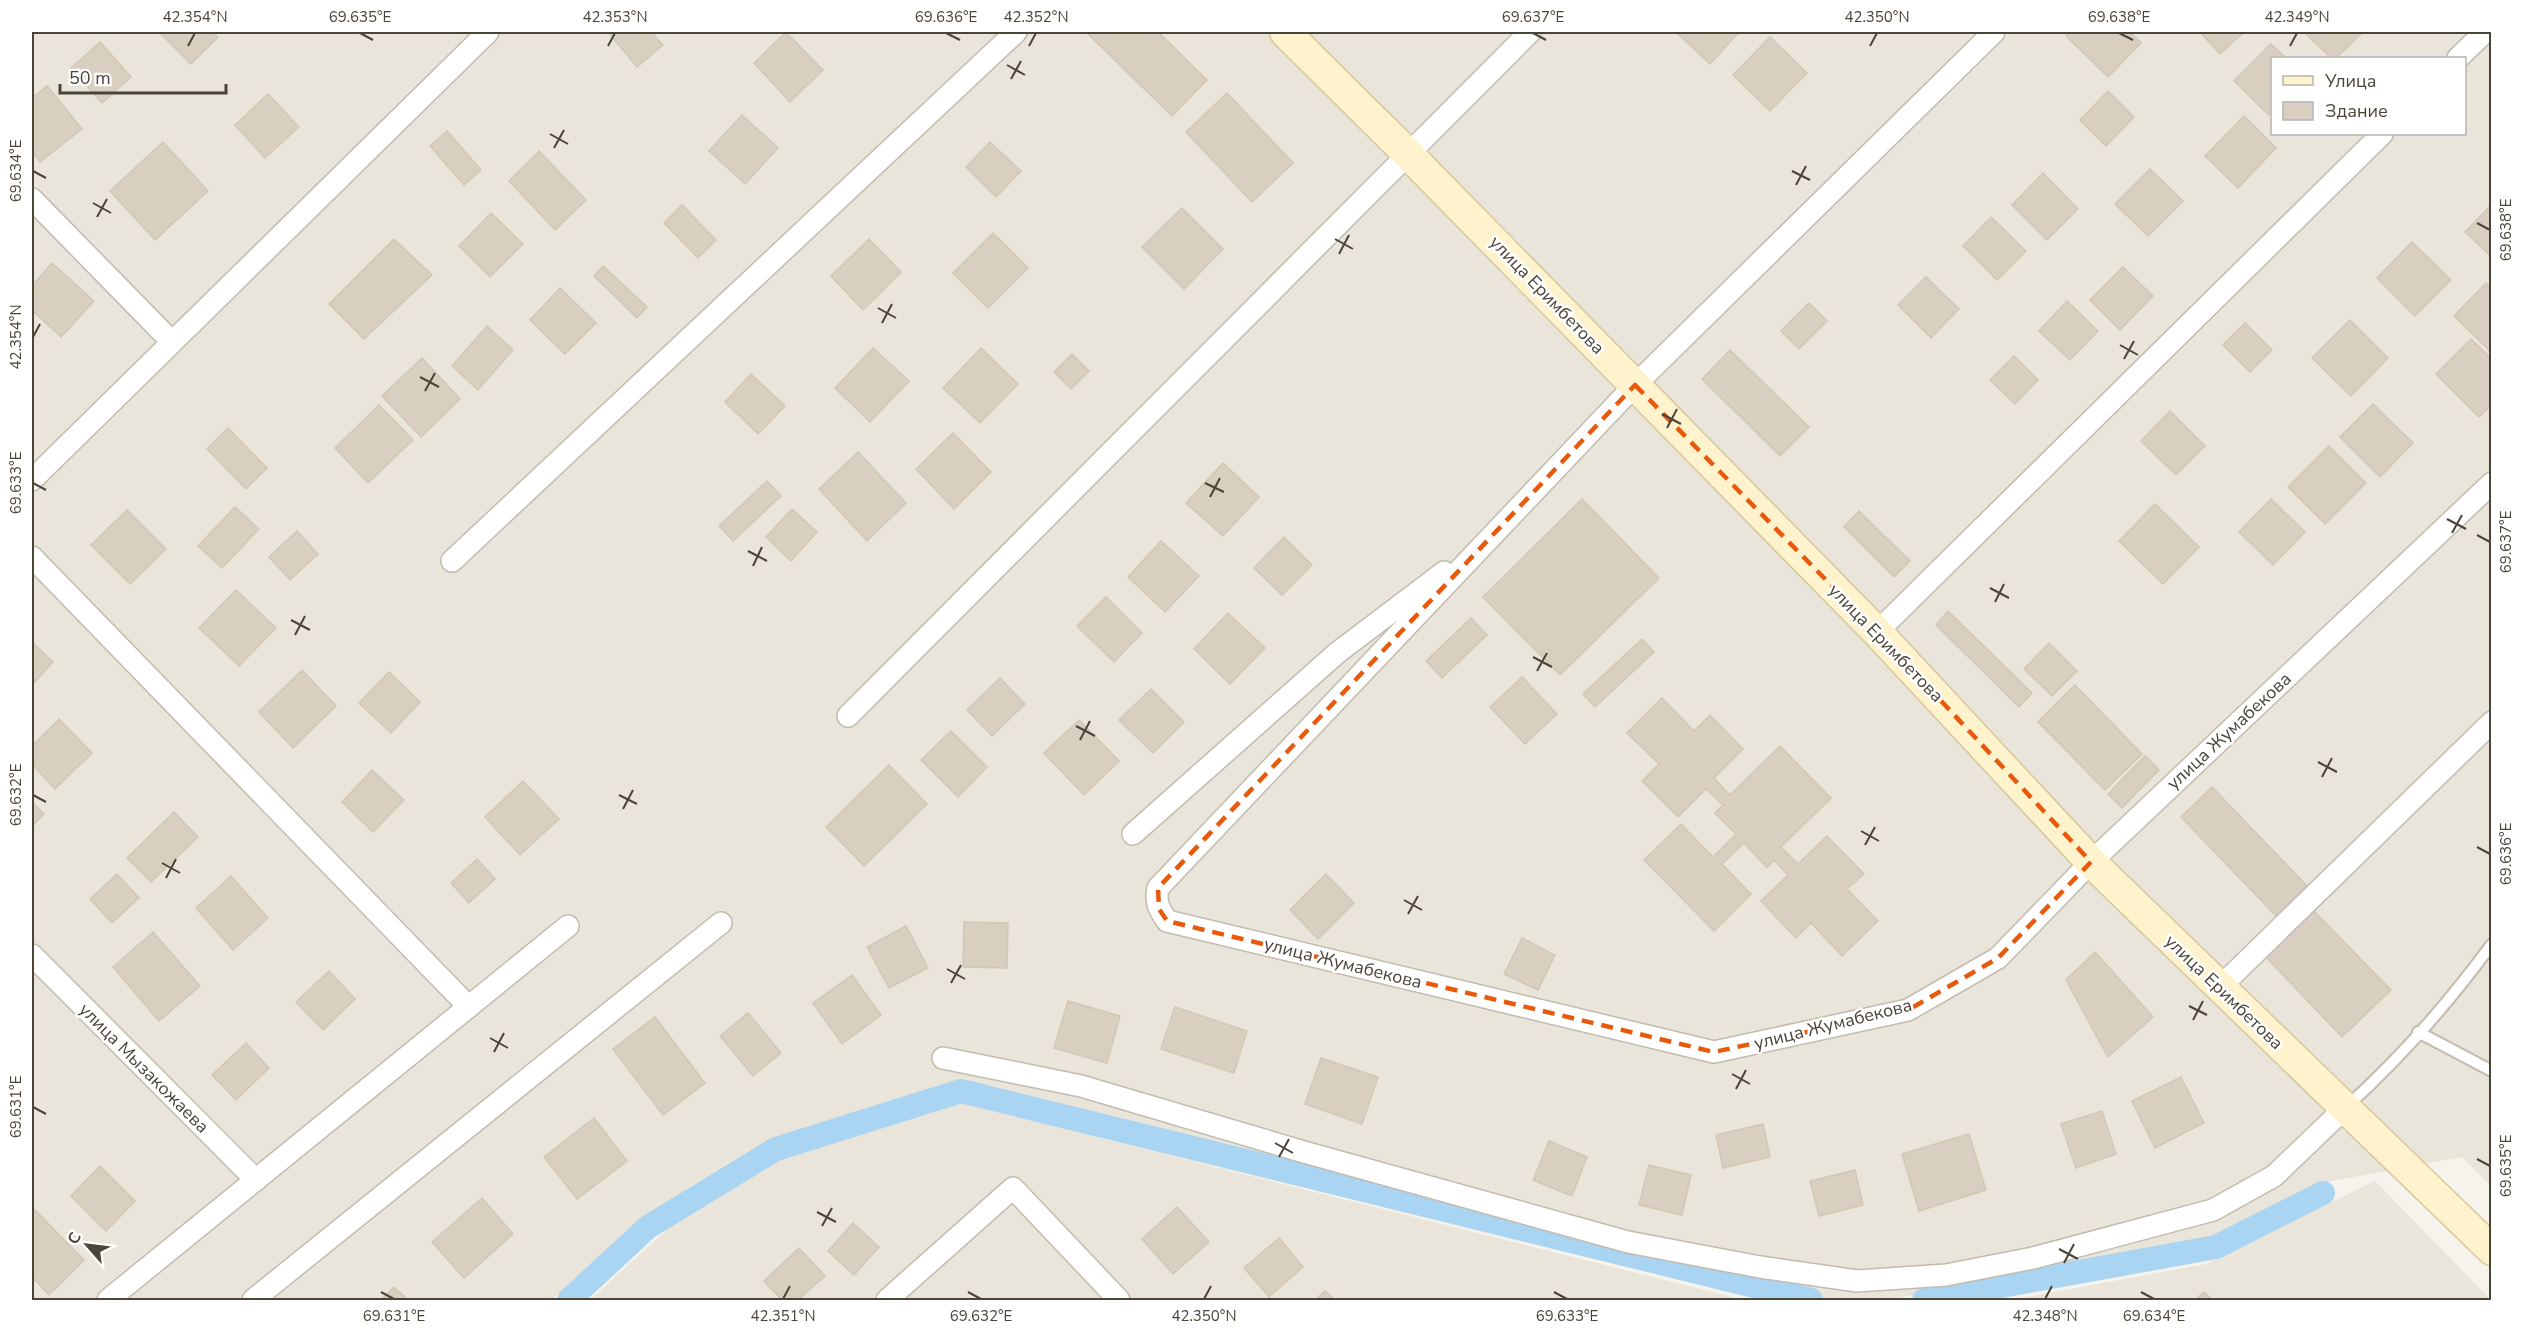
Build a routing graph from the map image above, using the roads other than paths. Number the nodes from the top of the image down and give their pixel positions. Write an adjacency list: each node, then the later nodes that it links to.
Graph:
1 (488, 32): 11 (street)
2 (1016, 32): 17 (street)
3 (1285, 32): 9 (main road, улица Еримбетова)
4 (1530, 32): 9 (street)
5 (1994, 32): 12 (street)
6 (2485, 32): 7 (street)
7 (2459, 57)
8 (2381, 135): 18 (street)
9 (1409, 155): 12 (main road, улица Еримбетова); 19 (street)
10 (32, 199): 11 (street)
11 (172, 342): 13 (street)
12 (1635, 385): 15 (street); 18 (main road, улица Еримбетова)
13 (32, 480)
14 (2492, 483): 22 (street, улица Жумабекова)
15 (1493, 536): 21 (street); 22 (street, улица Жумабекова)
16 (32, 557): 28 (street)
17 (452, 561)
18 (1877, 632): 22 (main road, улица Еримбетова)
19 (848, 716)
20 (2492, 722): 27 (street)
21 (1133, 834)
22 (2091, 862): 27 (main road, улица Еримбетова)
23 (721, 923): 36 (street)
24 (568, 926): 28 (street)
25 (2492, 944): 29 (lane)
26 (32, 955): 33 (street, улица Мызакожаева)
27 (2220, 987): 32 (main road, улица Еримбетова)
28 (469, 1007): 33 (street)
29 (2418, 1032): 31 (lane); 32 (lane)
30 (943, 1058): 32 (street)
31 (2492, 1071)
32 (2345, 1108): 34 (main road, улица Еримбетова)
33 (256, 1180): 35 (street)
34 (2492, 1250)
35 (108, 1300)
36 (253, 1300)
37 (886, 1300): 38 (street)
38 (1119, 1300)

